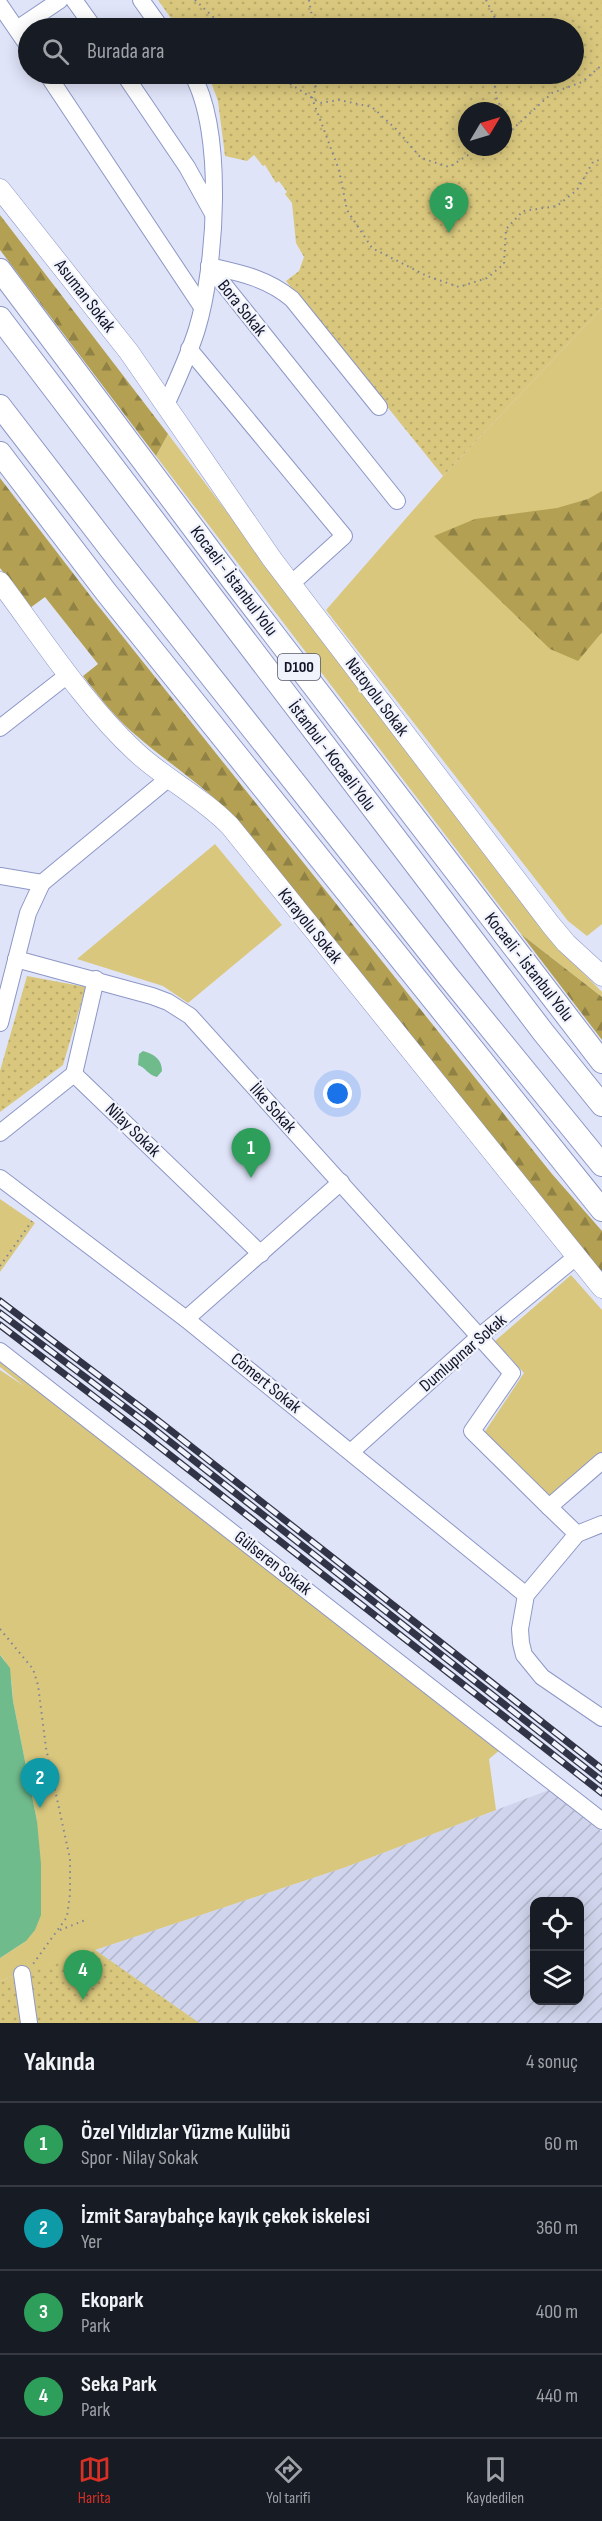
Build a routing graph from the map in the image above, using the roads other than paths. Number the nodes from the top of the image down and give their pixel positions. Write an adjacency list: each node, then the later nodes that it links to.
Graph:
1 (60, 0): 5 (street)
2 (74, 0): 6 (street)
3 (141, 0): 7 (street)
4 (0, 5): 8 (street)
5 (33, 18)
6 (87, 18)
7 (154, 18)
8 (17, 29)
9 (54, 84): 16 (street)
10 (131, 84): 13 (street)
11 (197, 84): 13 (street)
12 (0, 189): 19 (main road, Asuman Sokak)
13 (213, 213): 14 (street)
14 (209, 266): 16 (street); 21 (street, Bora Sokak); 23 (street, Bora Sokak)
15 (0, 270): 35 (highway, Kocaeli - İstanbul Yolu / D100)
16 (202, 308): 18 (street)
17 (0, 318): 37 (highway, İstanbul - Kocaeli Yolu / D100)
18 (189, 349): 19 (street); 25 (street)
19 (166, 405): 25 (main road, Natoyolu Sokak)
20 (0, 406): 39 (highway)
21 (379, 406)
22 (0, 453): 42 (highway)
23 (397, 501)
24 (0, 582): 26 (main road, Karayolu Sokak)
25 (291, 584): 32 (main road, Natoyolu Sokak)
26 (69, 674): 27 (street); 28 (main road, Karayolu Sokak)
27 (0, 728)
28 (169, 778): 30 (street); 44 (main road, Karayolu Sokak)
29 (0, 876): 30 (street)
30 (42, 883): 31 (street)
31 (16, 959): 33 (street, İlke Sokak); 34 (street)
32 (602, 976)
33 (96, 979): 36 (street); 41 (street, İlke Sokak)
34 (0, 1023)
35 (602, 1062)
36 (74, 1074): 38 (street); 43 (street, Nilay Sokak)
37 (602, 1105)
38 (0, 1133)
39 (602, 1165)
40 (0, 1178): 46 (street, Cömert Sokak)
41 (341, 1182): 43 (street); 47 (street, İlke Sokak)
42 (602, 1210)
43 (261, 1254): 46 (street)
44 (576, 1257): 45 (main road, Karayolu Sokak); 47 (street, Dumlupınar Sokak)
45 (602, 1287)
46 (186, 1319): 49 (street, Cömert Sokak)
47 (480, 1336): 49 (street, Dumlupınar Sokak); 51 (street, İlke Sokak)
48 (0, 1351): 56 (street, Gülseren Sokak)
49 (352, 1452): 54 (street, Cömert Sokak)
50 (602, 1461): 51 (street)
51 (549, 1507): 53 (street)
52 (602, 1524): 53 (street)
53 (578, 1534): 54 (street)
54 (526, 1594): 55 (street)
55 (602, 1718)
56 (602, 1821)
57 (22, 1974): 58 (street)
58 (29, 2023)

